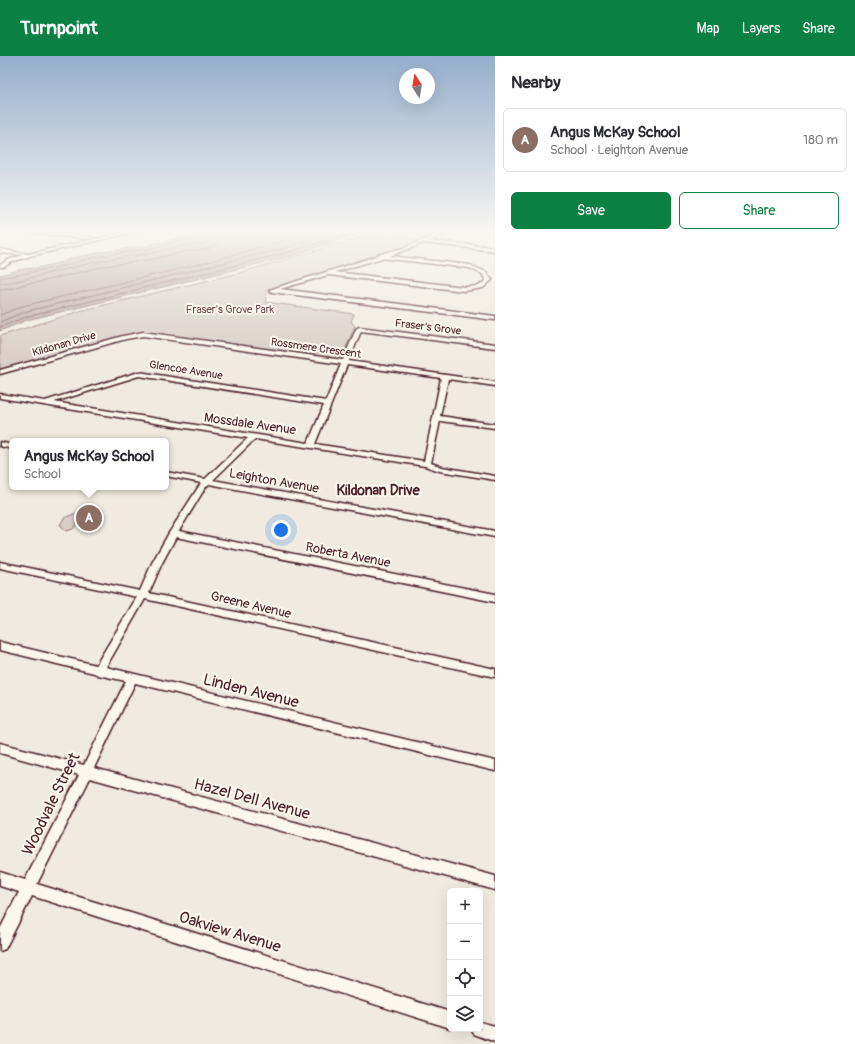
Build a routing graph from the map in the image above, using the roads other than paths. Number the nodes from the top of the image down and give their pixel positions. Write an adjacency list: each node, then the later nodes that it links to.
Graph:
1 (314, 277): 4 (street)
2 (363, 277): 3 (street)
3 (492, 281)
4 (495, 318)
5 (134, 335): 7 (street, Rossmere Crescent); 8 (street, Kildonan Drive)
6 (495, 346): 7 (street, Fraser's Grove)
7 (344, 362): 9 (street, Rossmere Crescent); 13 (street)
8 (0, 372)
9 (444, 376): 10 (street, Rossmere Crescent); 14 (street)
10 (495, 384)
11 (0, 396): 12 (street, Mossdale Avenue)
12 (44, 403): 13 (street, Glencoe Avenue); 16 (street, Mossdale Avenue)
13 (328, 403): 17 (street)
14 (437, 418): 15 (street); 18 (street)
15 (495, 426)
16 (253, 437): 17 (street, Mossdale Avenue); 21 (street)
17 (311, 445): 18 (street, Mossdale Avenue)
18 (427, 464): 20 (street, Mossdale Avenue)
19 (169, 475): 21 (street, Leighton Avenue)
20 (495, 478)
21 (206, 482): 22 (street); 23 (street, Leighton Avenue)
22 (173, 533): 25 (street); 26 (street, Roberta Avenue)
23 (495, 534)
24 (0, 565): 25 (street, Greene Avenue)
25 (143, 595): 28 (street); 29 (street, Greene Avenue)
26 (495, 598)
27 (0, 646): 28 (street, Linden Avenue)
28 (98, 671): 30 (street, Linden Avenue)
29 (495, 673)
30 (132, 679): 32 (street, Linden Avenue); 33 (street, Woodvale Street)
31 (0, 748): 33 (street, Hazel Dell Avenue)
32 (495, 766)
33 (87, 772): 35 (street, Hazel Dell Avenue); 36 (street, Woodvale Street)
34 (0, 879): 36 (street, Oakview Avenue)
35 (495, 883)
36 (28, 888): 37 (street, Woodvale Street); 38 (street, Oakview Avenue)
37 (0, 944)
38 (447, 1019)
39 (483, 1030): 40 (street)
40 (495, 1034)

